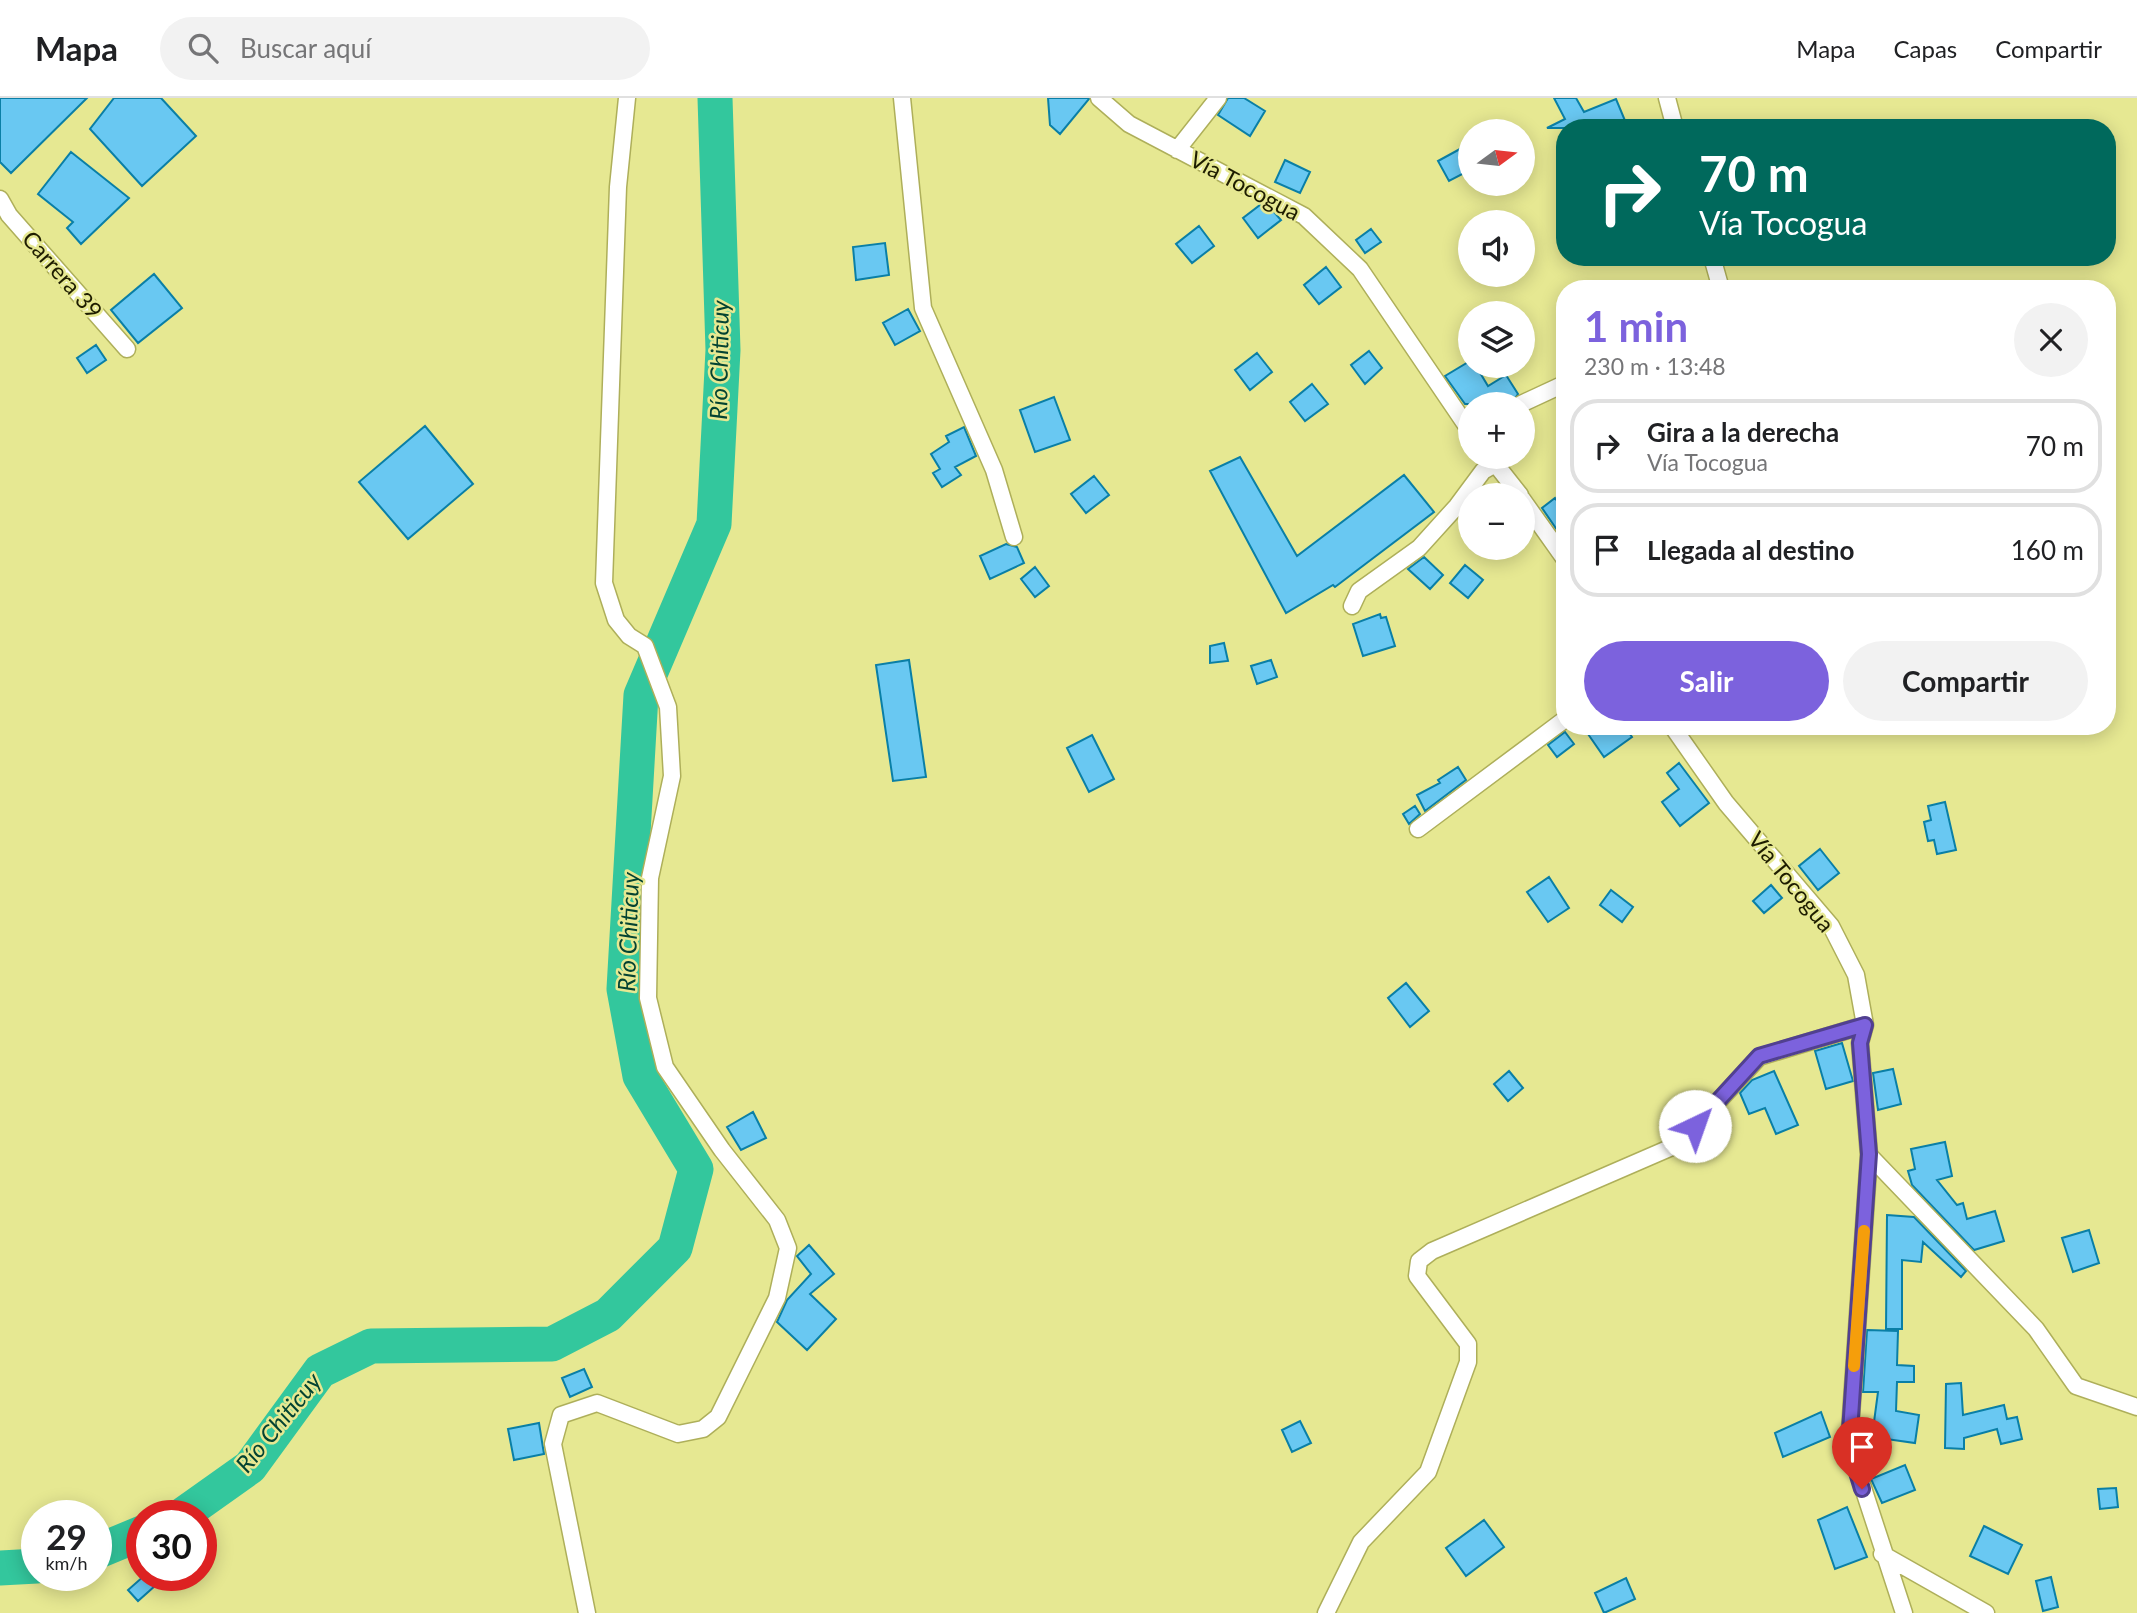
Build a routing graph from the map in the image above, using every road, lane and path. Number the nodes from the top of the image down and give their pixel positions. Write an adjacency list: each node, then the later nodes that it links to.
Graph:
1 (627, 98): 27 (street)
2 (902, 98): 17 (street)
3 (1099, 98): 7 (street, Vía Tocogua)
4 (1218, 98): 7 (street)
5 (1667, 98): 6 (street)
6 (1673, 119)
7 (1177, 150): 12 (street, Vía Tocogua)
8 (0, 199): 9 (street, Carrera 39)
9 (127, 349)
10 (1556, 388): 11 (street)
11 (1535, 397)
12 (1458, 413)
13 (1485, 469): 19 (street)
14 (1500, 469): 15 (street)
15 (1510, 483)
16 (1535, 517): 18 (street)
17 (1014, 537)
18 (1556, 547)
19 (1352, 606)
20 (1556, 726): 22 (street)
21 (1678, 735): 23 (street, Vía Tocogua)
22 (1418, 829)
23 (1865, 1025): 24 (street, Vía Tocogua); 28 (street)
24 (1869, 1154): 25 (street); 26 (street, Vía Tocogua)
25 (2137, 1407)
26 (1882, 1553): 29 (street, Vía Tocogua); 30 (street)
27 (587, 1613)
28 (1326, 1613)
29 (1904, 1613)
30 (1986, 1613)

